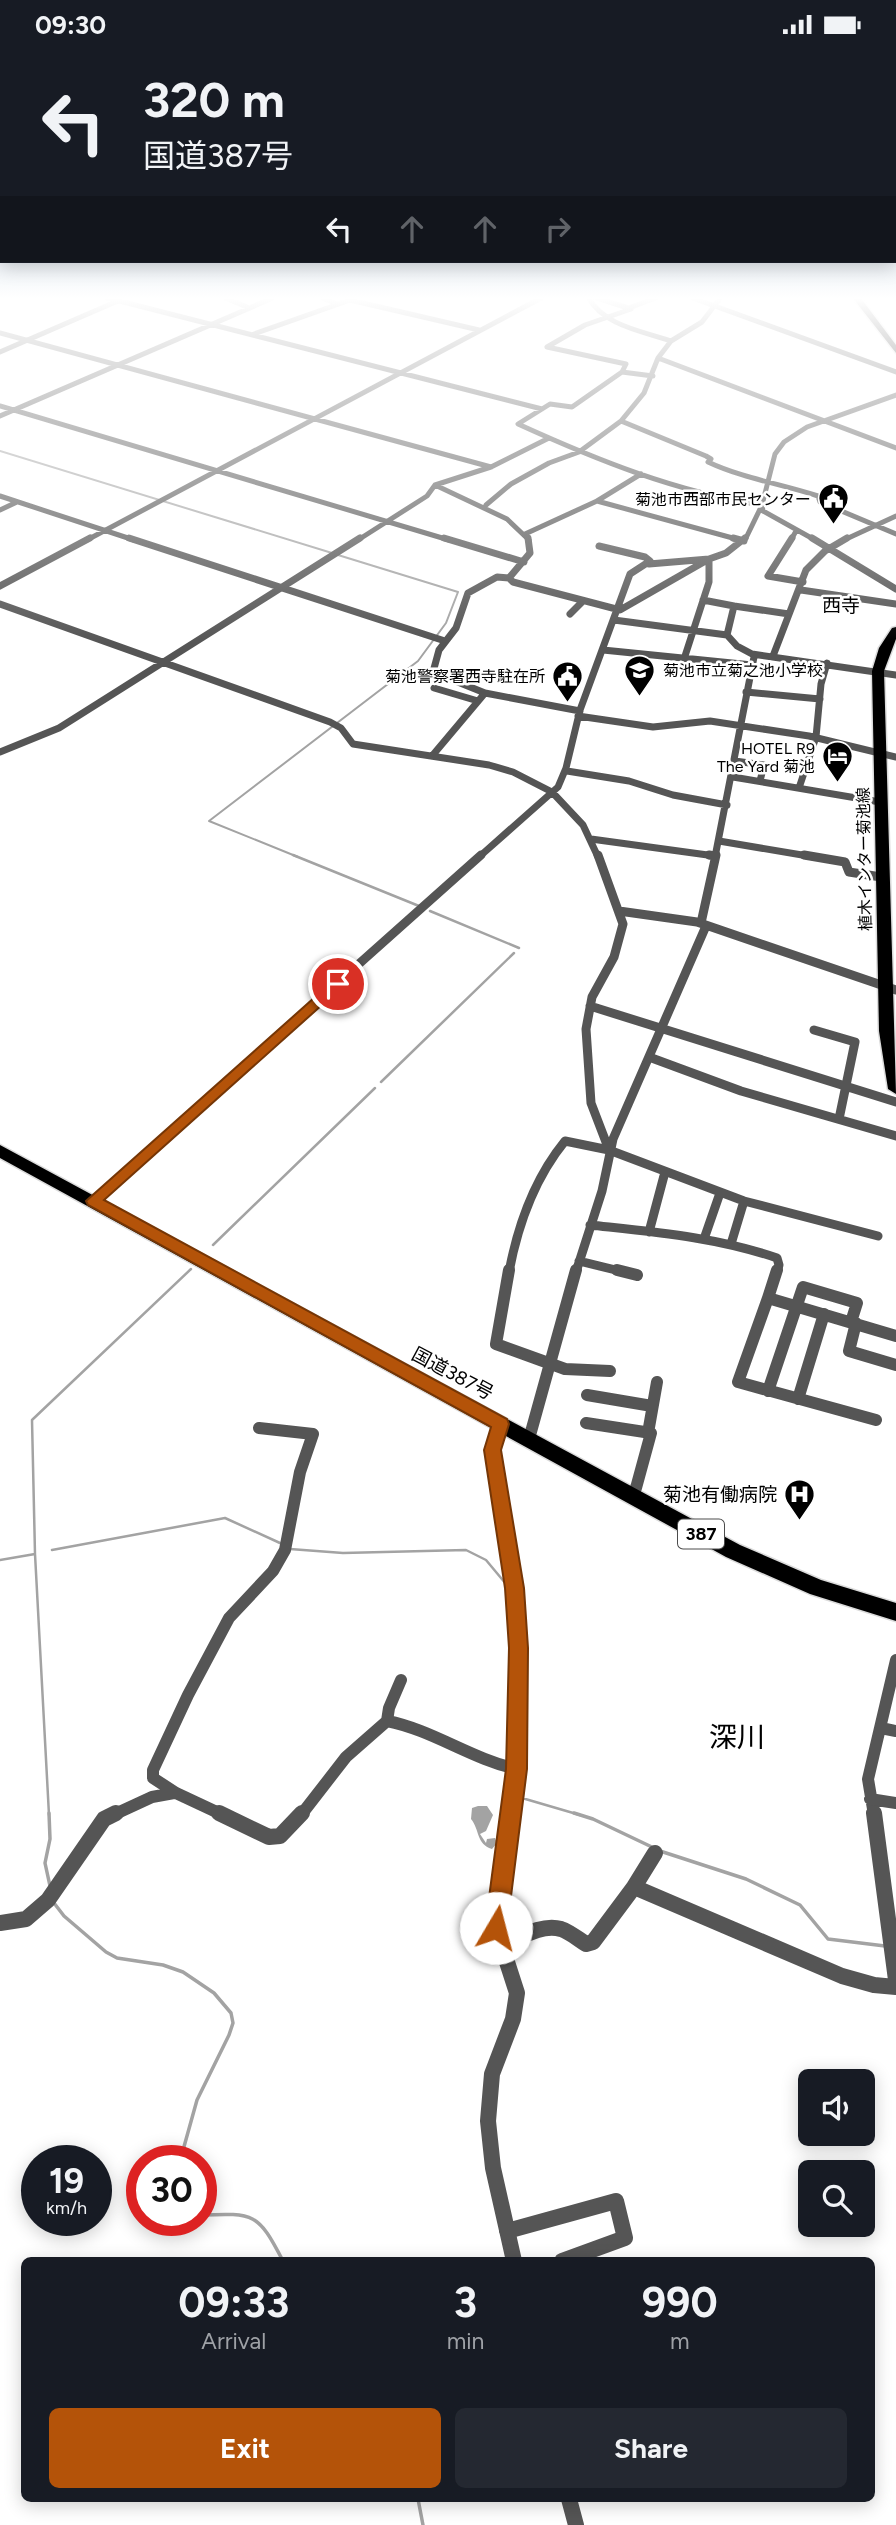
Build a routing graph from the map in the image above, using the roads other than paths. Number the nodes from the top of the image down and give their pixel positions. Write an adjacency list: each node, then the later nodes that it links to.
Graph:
1 (23, 413): 15 (street)
2 (290, 413): 8 (street)
3 (325, 413): 8 (street)
4 (536, 413): 11 (street)
5 (628, 413): 9 (street)
6 (802, 413): 10 (street)
7 (847, 413): 10 (street)
8 (313, 419): 14 (street); 15 (street)
9 (621, 421): 13 (street); 17 (street)
10 (824, 421): 12 (street); 17 (street)
11 (549, 439): 13 (street); 14 (street)
12 (896, 448)
13 (579, 452): 16 (street); 22 (street)
14 (491, 467): 18 (street)
15 (217, 471): 26 (street); 28 (street)
16 (641, 474): 20 (street); 23 (street)
17 (768, 479): 23 (street); 27 (street)
18 (435, 485): 22 (street); 26 (street)
19 (0, 496): 21 (street)
20 (597, 501): 30 (street); 32 (street)
21 (18, 502): 24 (street); 28 (street)
22 (486, 505): 30 (street)
23 (762, 505): 29 (street); 32 (street)
24 (0, 510)
25 (896, 516): 27 (street)
26 (387, 522): 36 (street); 41 (street)
27 (876, 525): 31 (street); 34 (street)
28 (104, 530): 40 (street); 41 (street)
29 (796, 531): 34 (street); 39 (street)
30 (525, 534): 36 (street)
31 (896, 534)
32 (744, 541): 35 (street)
33 (599, 546): 37 (street)
34 (826, 548): 39 (street); 42 (street)
35 (709, 559): 37 (street); 44 (street); 49 (street)
36 (524, 562): 38 (street)
37 (649, 564): 49 (street)
38 (509, 578): 45 (street); 56 (street)
39 (803, 582): 43 (street)
40 (0, 586)
41 (283, 587): 56 (street); 61 (street)
42 (896, 589)
43 (801, 590): 47 (street); 51 (street)
44 (703, 600): 48 (street); 54 (street)
45 (583, 601): 49 (street); 50 (street)
46 (0, 604): 61 (street)
47 (896, 604)
48 (734, 606): 51 (street); 55 (street)
49 (620, 610): 52 (street)
50 (570, 614)
51 (789, 614): 58 (street)
52 (614, 620): 54 (street); 57 (street)
53 (896, 630): 63 (main road, 植木インター菊池線)
54 (693, 631): 55 (street); 59 (street)
55 (727, 635): 60 (street)
56 (445, 641): 67 (street)
57 (603, 650): 59 (street); 70 (street)
58 (773, 656): 60 (street); 62 (street)
59 (687, 660): 60 (street)
60 (753, 661): 66 (street)
61 (164, 662): 73 (street); 75 (street)
62 (827, 663): 63 (street); 68 (street)
63 (878, 671): 64 (street); 74 (main road, 植木インター菊池線)
64 (896, 675)
65 (434, 688): 69 (street)
66 (746, 692): 68 (street); 71 (street)
67 (485, 693): 69 (street); 70 (street)
68 (820, 699): 72 (street)
69 (478, 701): 75 (street)
70 (579, 713): 71 (street); 78 (street)
71 (741, 726): 72 (street); 77 (street)
72 (816, 737): 74 (street); 81 (street)
73 (0, 752)
74 (879, 753): 76 (street); 83 (main road, 植木インター菊池線)
75 (432, 756): 82 (street)
76 (896, 757)
77 (735, 761): 79 (street); 80 (street)
78 (567, 771): 82 (street); 84 (street)
79 (733, 777): 80 (street); 84 (street)
80 (760, 781): 81 (street)
81 (799, 788): 83 (street)
82 (552, 792): 85 (street); 105 (street)
83 (880, 802): 88 (main road, 植木インター菊池線)
84 (727, 805): 86 (street)
85 (591, 839): 87 (street); 89 (street)
86 (719, 841): 87 (street); 88 (street)
87 (715, 856): 90 (street)
88 (881, 877): 91 (main road, 植木インター菊池線)
89 (620, 911): 90 (street); 92 (street)
90 (703, 925): 91 (street); 93 (street)
91 (890, 988): 97 (main road, 植木インター菊池線)
92 (590, 1006): 93 (street); 101 (street)
93 (663, 1027): 95 (street); 96 (street)
94 (814, 1030): 96 (street)
95 (649, 1057): 99 (street); 101 (street)
96 (845, 1086): 98 (street); 99 (street)
97 (896, 1090)
98 (896, 1102)
99 (839, 1119): 100 (street)
100 (896, 1136)
101 (609, 1150): 103 (street); 107 (street); 119 (street)
102 (0, 1151): 105 (main road, 国道387号 / 387)
103 (665, 1172): 104 (street); 108 (street)
104 (720, 1192): 106 (street); 110 (street)
105 (93, 1201): 129 (main road, 国道387号 / 387)
106 (744, 1201): 109 (street); 111 (street)
107 (590, 1224): 108 (street); 112 (street)
108 (649, 1232): 110 (street)
109 (878, 1236)
110 (704, 1239): 111 (street)
111 (731, 1244): 114 (street)
112 (579, 1261): 113 (street); 119 (street)
113 (637, 1275)
114 (768, 1298): 115 (street); 123 (street)
115 (795, 1306): 116 (street); 117 (street); 123 (street)
116 (824, 1314): 117 (street); 125 (street)
117 (854, 1323): 118 (street); 120 (street)
118 (896, 1336)
119 (551, 1362): 121 (street); 132 (street)
120 (896, 1365)
121 (610, 1371)
122 (657, 1383): 126 (street)
123 (768, 1391): 125 (street)
124 (587, 1395): 126 (street)
125 (798, 1399): 127 (street)
126 (652, 1406): 131 (street)
127 (876, 1420)
128 (586, 1423): 131 (street)
129 (501, 1424): 132 (main road, 国道387号 / 387); 140 (street)
130 (260, 1428): 141 (street)
131 (648, 1433): 133 (street)
132 (529, 1439): 133 (main road, 国道387号 / 387)
133 (631, 1495): 134 (main road, 国道387号 / 387)
134 (896, 1612)
135 (895, 1669): 138 (street)
136 (401, 1680): 137 (street)
137 (387, 1721): 140 (street); 141 (street)
138 (881, 1728): 139 (street); 142 (street)
139 (896, 1731)
140 (517, 1769): 147 (street)
141 (176, 1793): 146 (street)
142 (870, 1799): 143 (street); 148 (street)
143 (896, 1803)
144 (655, 1853): 145 (street)
145 (634, 1887): 147 (street); 149 (street)
146 (0, 1923)
147 (500, 1946): 150 (street)
148 (896, 1980)
149 (896, 1987)
150 (507, 2231): 151 (street); 152 (street)
151 (512, 2257)
152 (573, 2257)
153 (570, 2502): 154 (street)
154 (576, 2525)

